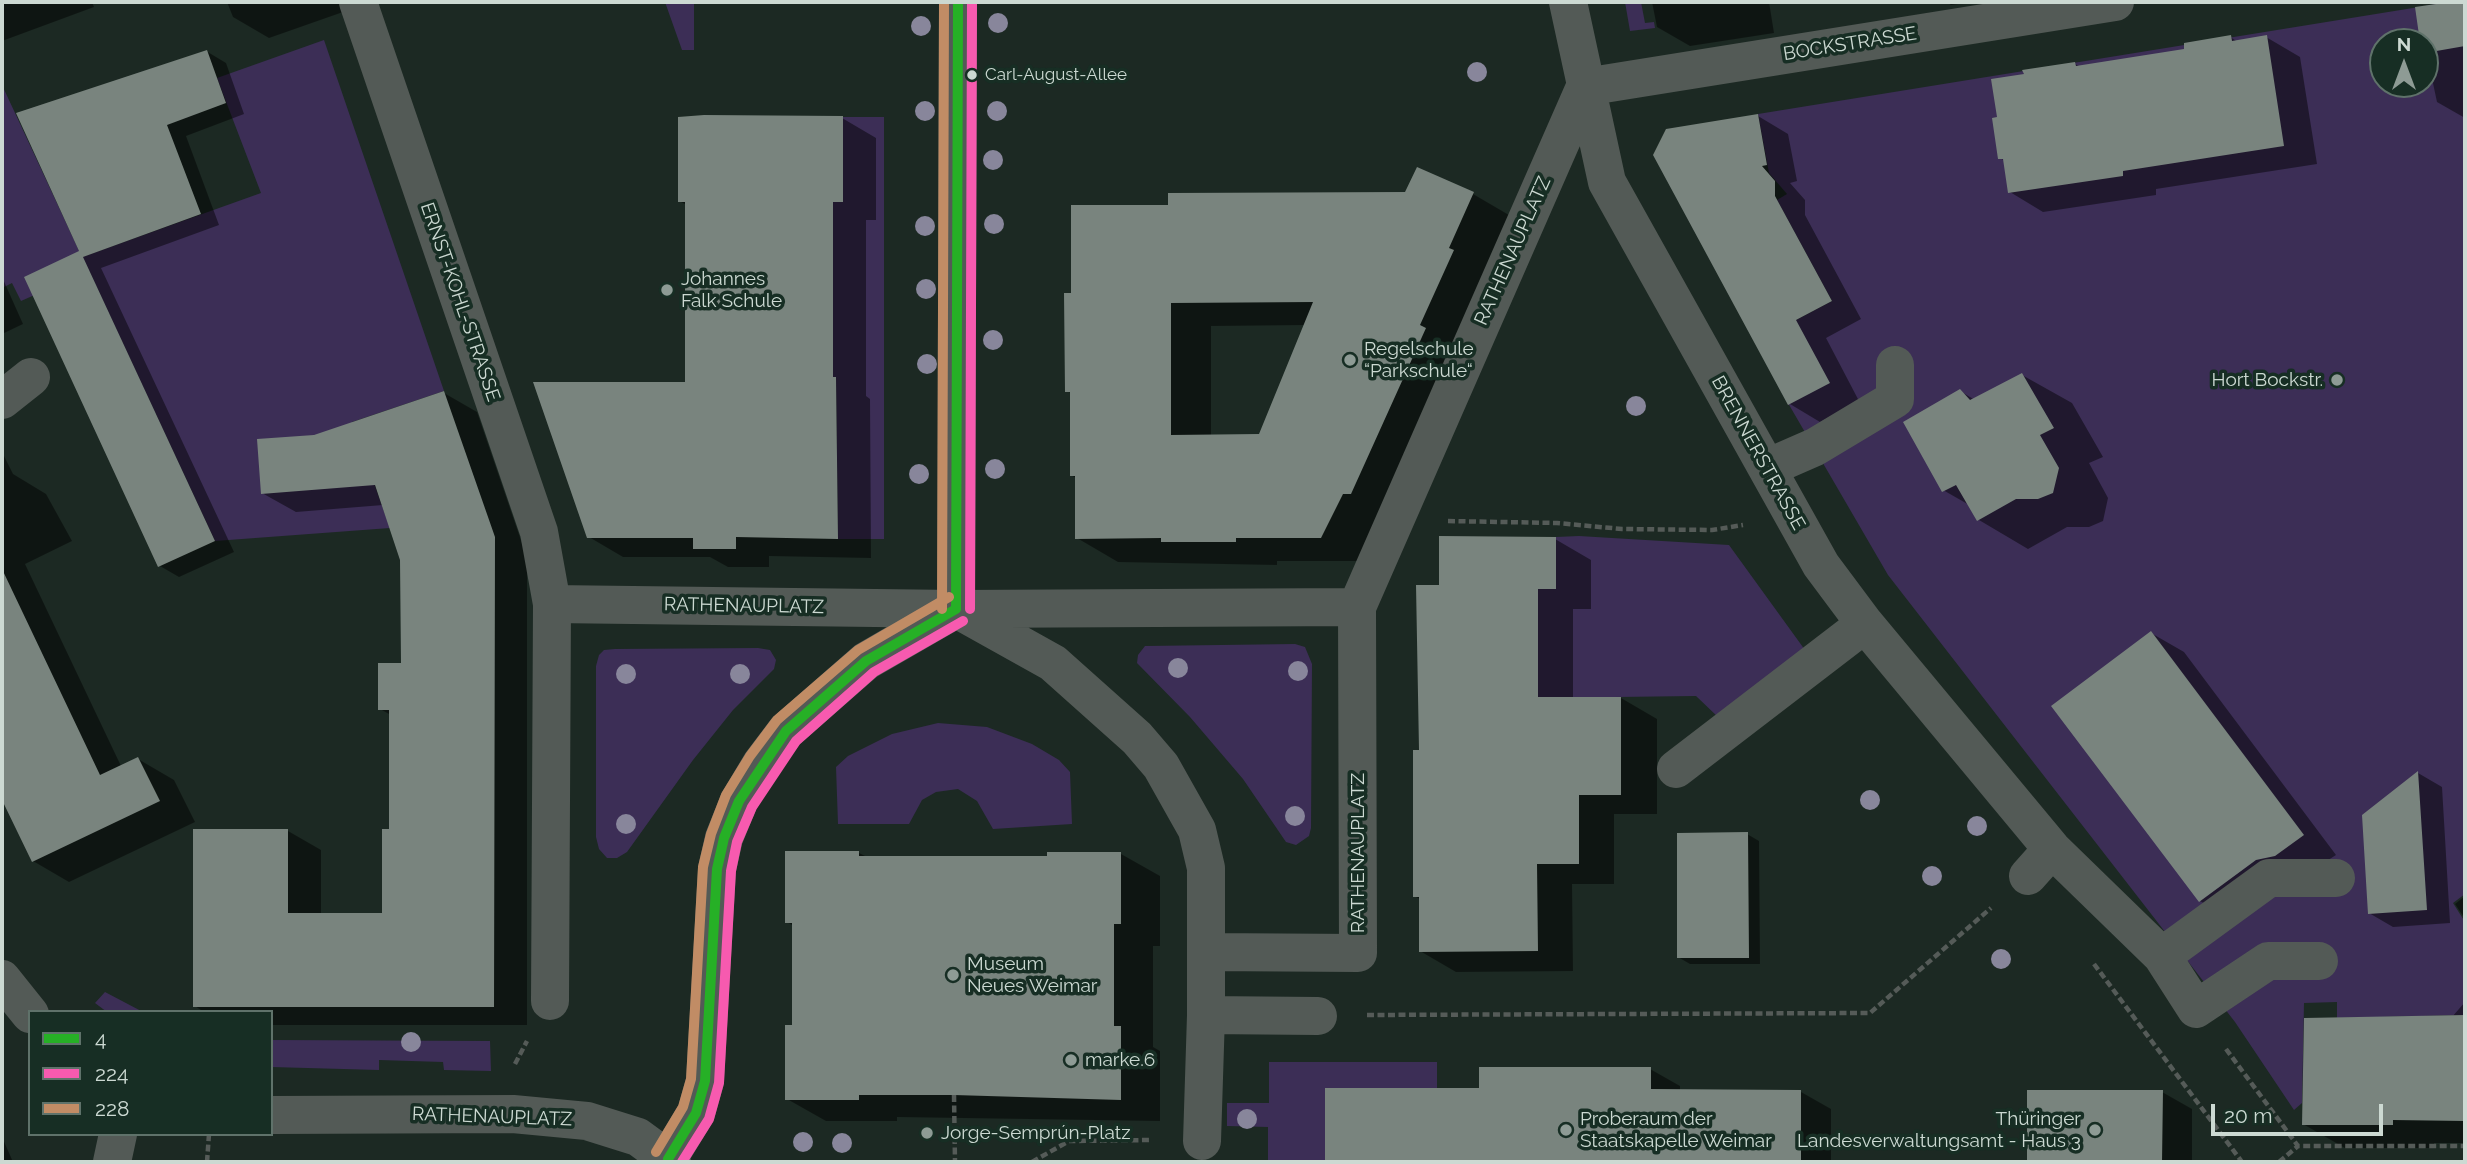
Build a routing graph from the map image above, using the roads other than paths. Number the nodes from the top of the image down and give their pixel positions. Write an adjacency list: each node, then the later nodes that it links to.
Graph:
1 (358, 2): 8 (street, ERNST-KOHL-STRASSE)
2 (958, 2): 10 (street)
3 (1568, 2): 5 (street, BRENNERSTRASSE)
4 (2115, 2): 5 (street, BOCKSTRASSE)
5 (1585, 87): 7 (street, BRENNERSTRASSE); 9 (street, RATHENAUPLATZ)
6 (1895, 365): 7 (street)
7 (1767, 468): 11 (street, BRENNERSTRASSE)
8 (552, 604): 10 (street, RATHENAUPLATZ); 18 (street)
9 (1357, 607): 10 (street, RATHENAUPLATZ); 14 (street, RATHENAUPLATZ)
10 (956, 609): 14 (street, RATHENAUPLATZ); 25 (street, RATHENAUPLATZ)
11 (1865, 624): 12 (street); 15 (street, BRENNERSTRASSE)
12 (1676, 769)
13 (2336, 878): 15 (street)
14 (1206, 952): 20 (street)
15 (2162, 956): 16 (street, BRENNERSTRASSE)
16 (2319, 961)
17 (2, 979): 19 (street)
18 (550, 1002)
19 (28, 1012)
20 (1206, 1015): 21 (street); 24 (street)
21 (1318, 1016)
22 (273, 1115): 25 (street, RATHENAUPLATZ)
23 (118, 1136): 26 (street)
24 (1202, 1141)
25 (670, 1160)
26 (112, 1162)

